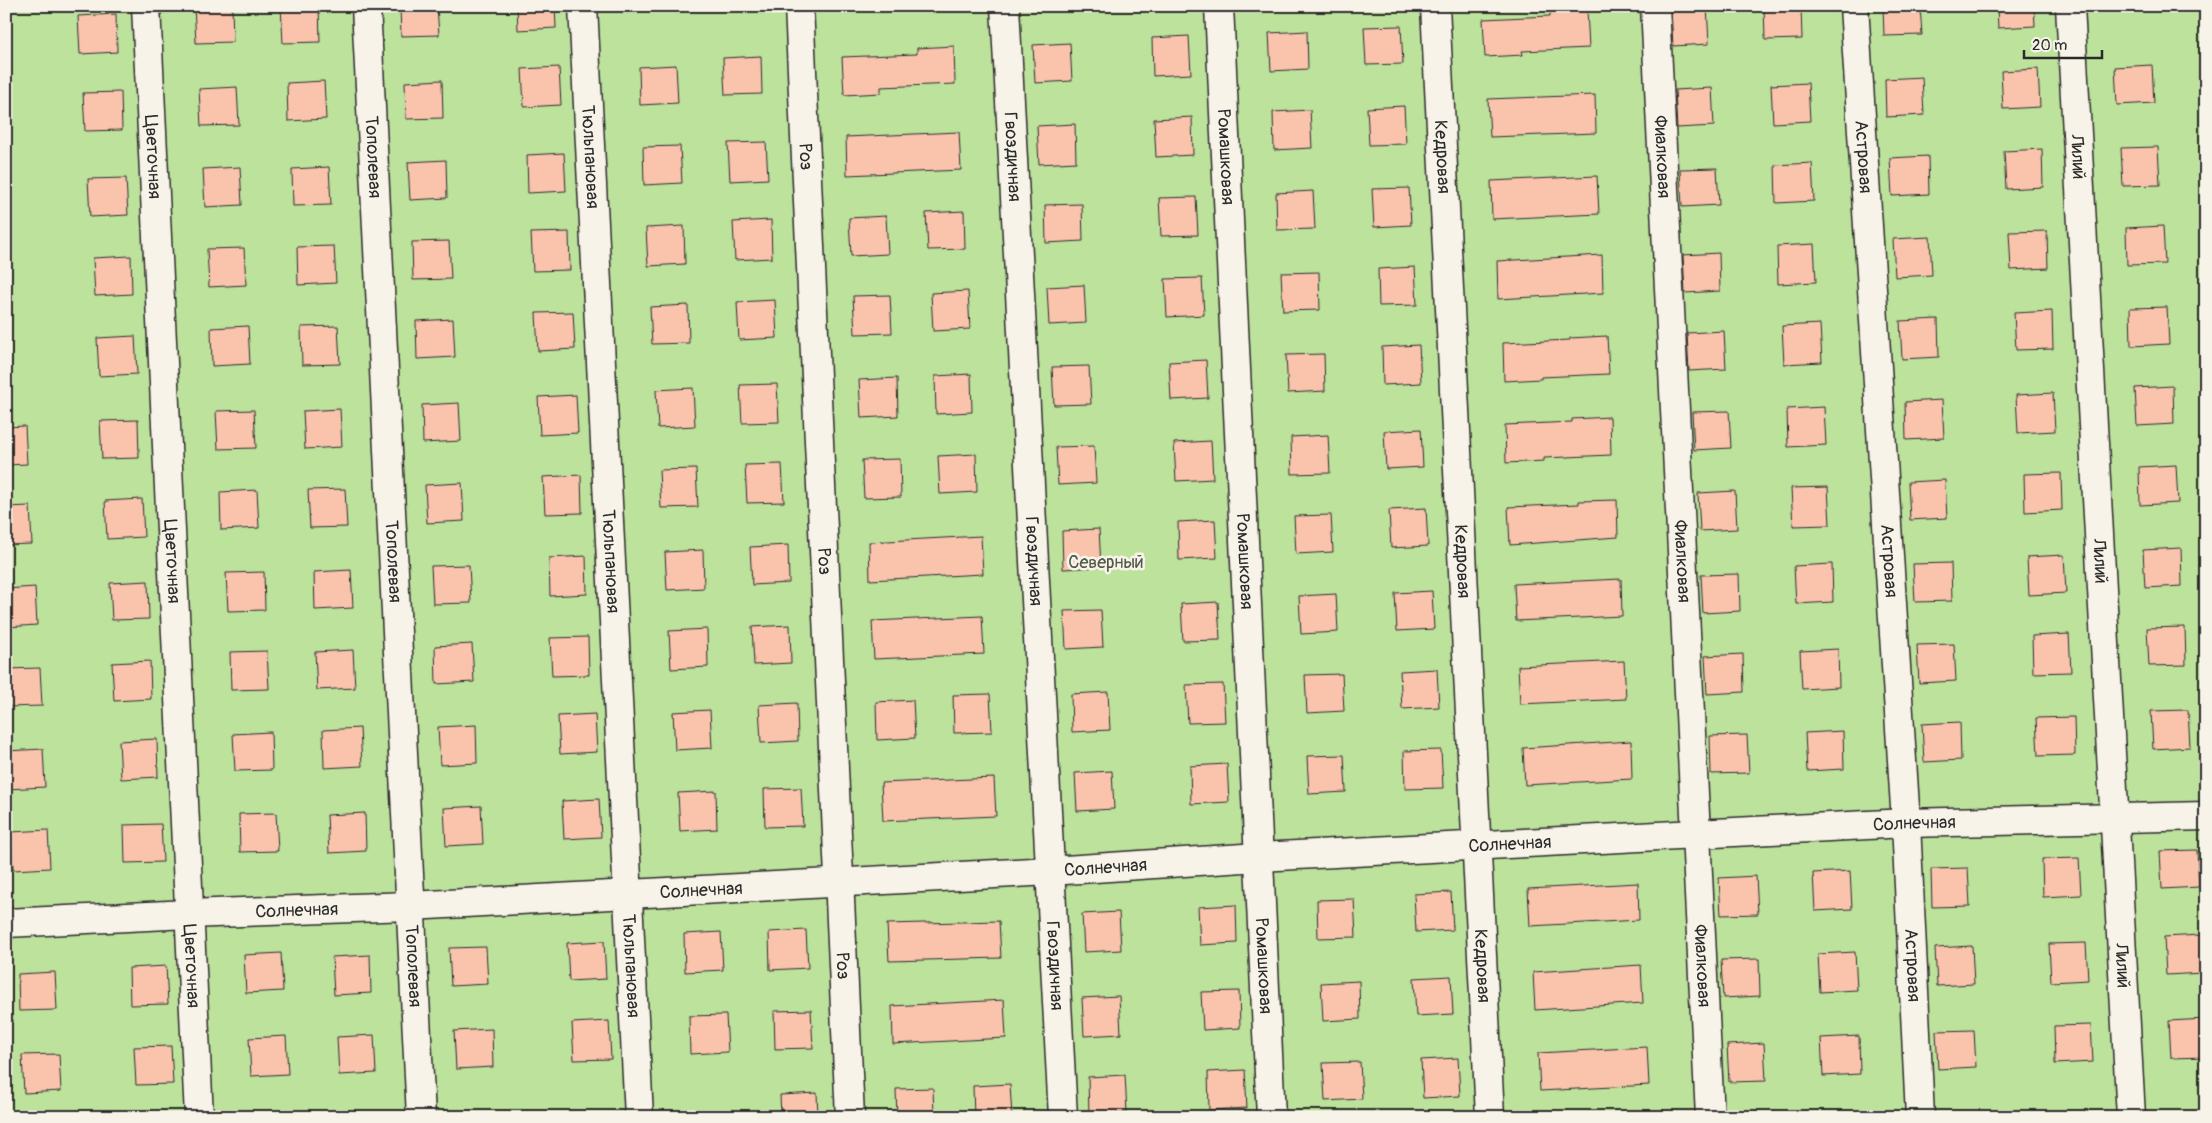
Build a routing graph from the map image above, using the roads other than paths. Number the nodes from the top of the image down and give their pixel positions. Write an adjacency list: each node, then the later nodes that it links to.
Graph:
1 (146, 6): 21 (street, Цветочная)
2 (366, 6): 20 (street, Тополевая)
3 (583, 6): 19 (street, Тюльпановая)
4 (799, 6): 18 (street, Роз)
5 (1005, 6): 17 (street, Гвоздичная)
6 (1219, 6): 16 (street, Ромашковая)
7 (1435, 6): 15 (street, Кедровая)
8 (1655, 6): 14 (street, Фиалковая)
9 (1854, 6): 13 (street, Астровая)
10 (2070, 6): 12 (street, Лилий)
11 (2206, 816): 12 (street, Солнечная)
12 (2116, 819): 13 (street, Солнечная); 32 (street, Лилий)
13 (1906, 823): 14 (street, Солнечная); 31 (street, Астровая)
14 (1696, 835): 15 (street, Солнечная); 30 (street, Фиалковая)
15 (1477, 847): 16 (street, Солнечная); 29 (street, Кедровая)
16 (1258, 857): 17 (street, Солнечная); 28 (street, Ромашковая)
17 (1050, 871): 18 (street, Солнечная); 27 (street, Гвоздичная)
18 (839, 883): 19 (street, Солнечная); 26 (street, Роз)
19 (628, 894): 20 (street, Солнечная); 25 (street, Тюльпановая)
20 (410, 906): 21 (street, Солнечная); 24 (street, Тополевая)
21 (188, 914): 22 (street, Солнечная); 23 (street, Цветочная)
22 (6, 923)
23 (199, 1117)
24 (421, 1117)
25 (639, 1117)
26 (850, 1117)
27 (1063, 1117)
28 (1271, 1117)
29 (1490, 1117)
30 (1710, 1117)
31 (1920, 1117)
32 (2131, 1117)

